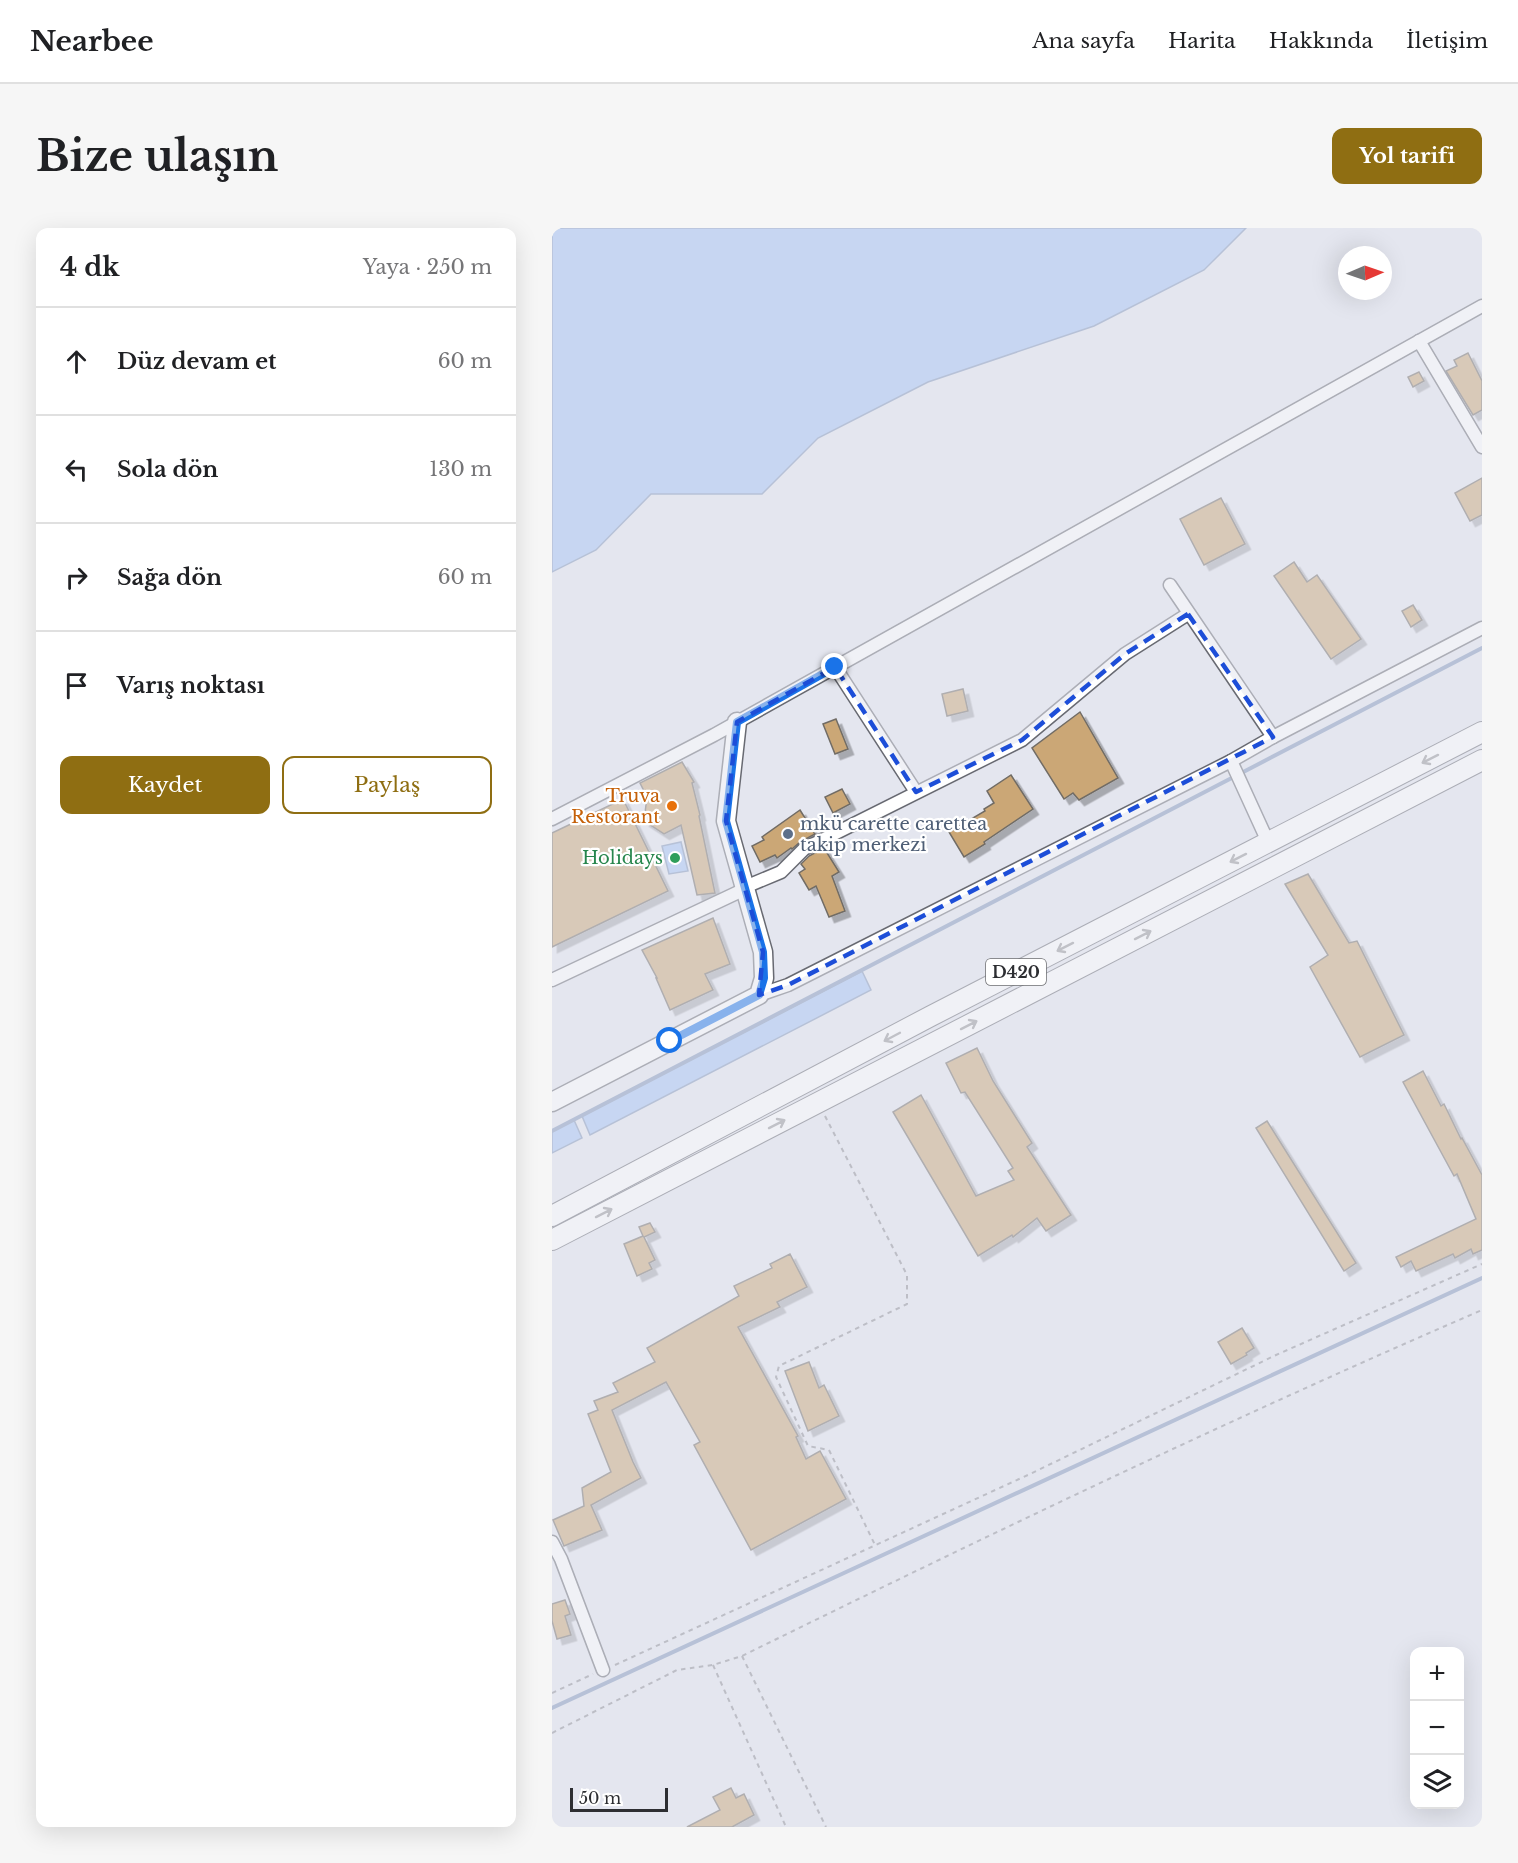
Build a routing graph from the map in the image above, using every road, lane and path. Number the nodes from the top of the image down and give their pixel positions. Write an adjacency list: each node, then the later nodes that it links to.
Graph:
1 (1482, 306): 2 (street)
2 (1419, 341): 3 (street); 7 (street)
3 (1482, 447)
4 (1170, 585): 5 (street)
5 (1188, 614): 10 (street); 13 (street)
6 (1482, 628): 10 (street)
7 (835, 667): 8 (street); 13 (street)
8 (737, 722): 14 (street); 16 (street)
9 (1482, 732): 15 (main road, D420, one-way to 15)
10 (1273, 736): 12 (street)
11 (1482, 760): 20 (main road, D420, one-way to 11)
12 (1231, 761): 15 (street); 18 (street)
13 (916, 792): 16 (street)
14 (552, 819)
15 (1268, 842): 21 (main road, D420, one-way to 21)
16 (745, 888): 17 (street); 18 (street)
17 (552, 980)
18 (759, 995): 19 (street)
19 (554, 1096)
20 (819, 1102): 22 (main road, D420, one-way to 20); 26 (path)
21 (552, 1216)
22 (552, 1240)
23 (1482, 1264): 26 (path)
24 (1482, 1310): 27 (path)
25 (552, 1542): 29 (street)
26 (875, 1545): 29 (path)
27 (742, 1656): 28 (path); 33 (path)
28 (713, 1665): 31 (path); 32 (path)
29 (603, 1670): 30 (path)
30 (552, 1693)
31 (552, 1733)
32 (786, 1827)
33 (826, 1827)

